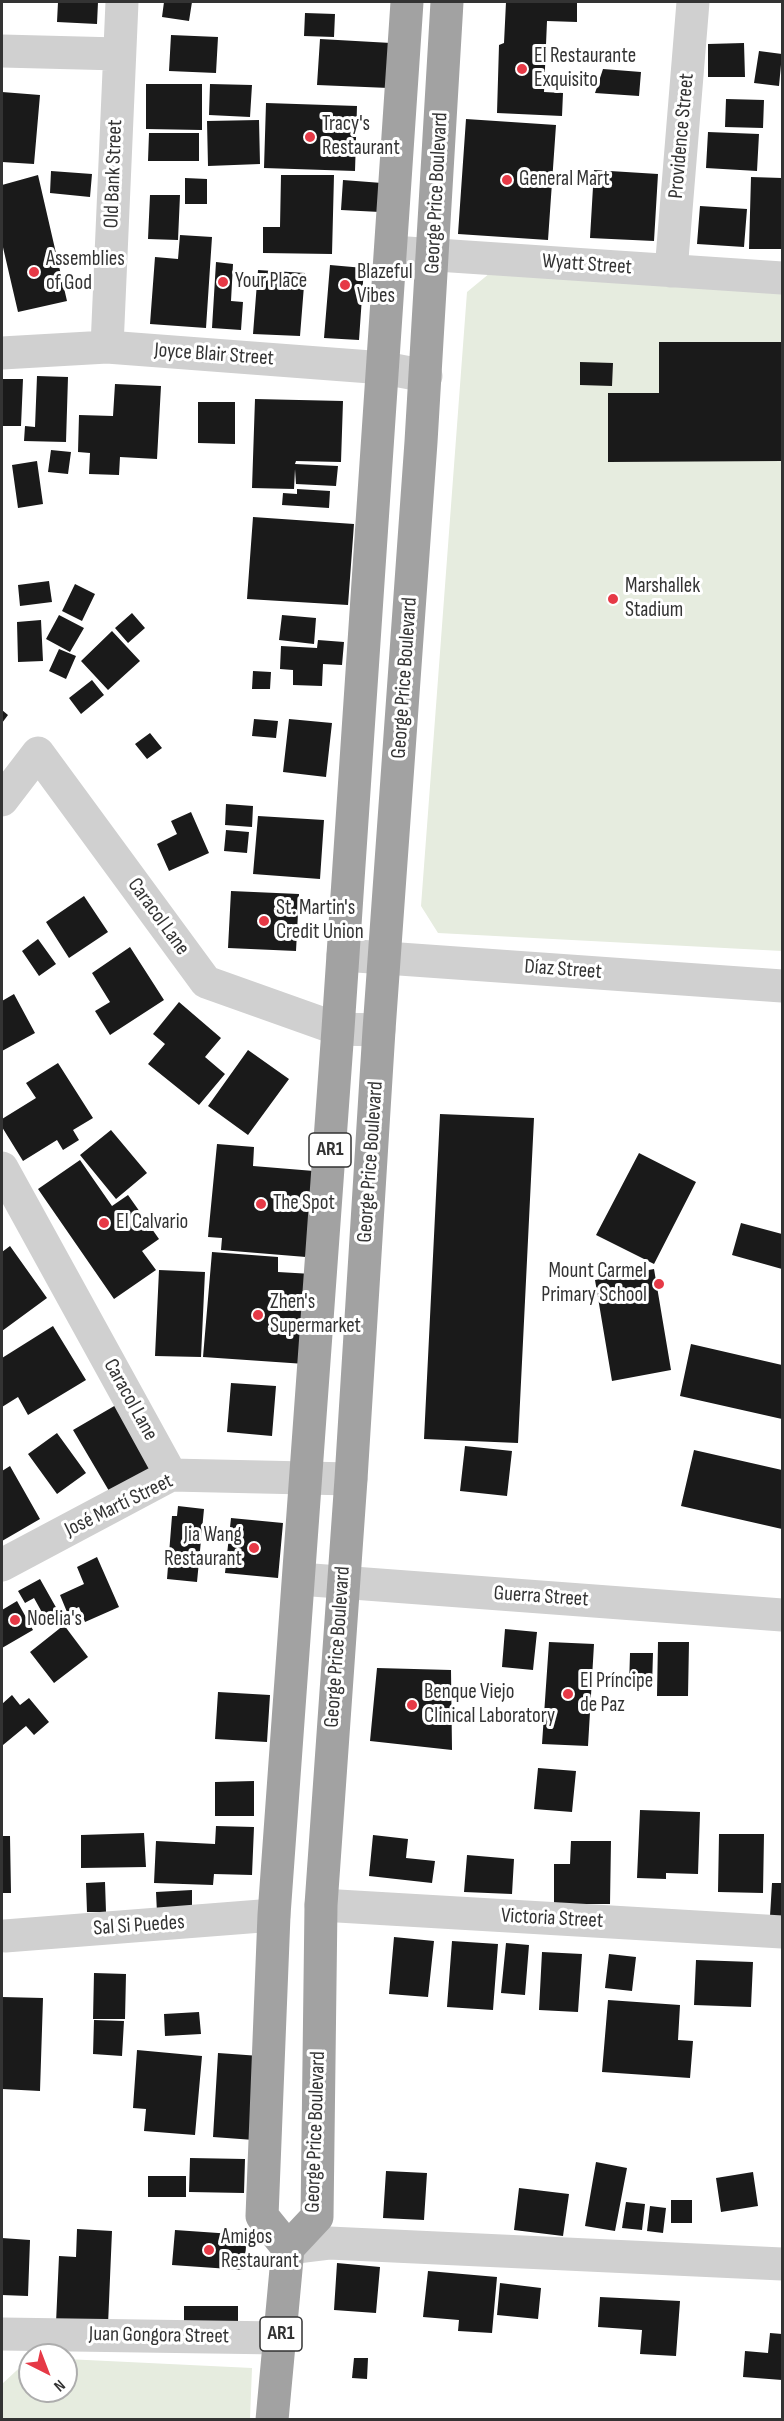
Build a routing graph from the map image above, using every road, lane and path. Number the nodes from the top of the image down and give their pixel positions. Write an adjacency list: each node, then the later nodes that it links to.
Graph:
1 (122, 2): 6 (street, Old Bank Street)
2 (407, 2): 7 (highway, George Price Boulevard / AR1)
3 (447, 2): 8 (highway, George Price Boulevard / AR1)
4 (693, 2): 9 (street, Providence Street)
5 (2, 51): 6 (street)
6 (118, 54): 11 (street, Old Bank Street)
7 (392, 252): 8 (street, Wyatt Street); 13 (highway, George Price Boulevard / AR1)
8 (433, 255): 9 (street, Wyatt Street); 14 (highway, George Price Boulevard / AR1)
9 (671, 271): 10 (street, Wyatt Street)
10 (783, 278)
11 (107, 347): 12 (street, Joyce Blair Street); 13 (street, Joyce Blair Street)
12 (2, 353)
13 (384, 368): 14 (street, Joyce Blair Street); 16 (highway, George Price Boulevard / AR1)
14 (426, 375): 17 (highway, George Price Boulevard / AR1)
15 (2, 800): 19 (street, Caracol Lane)
16 (343, 955): 17 (street, Díaz Street); 19 (highway, George Price Boulevard / AR1)
17 (385, 958): 18 (street, Díaz Street); 20 (highway, George Price Boulevard / AR1)
18 (783, 986)
19 (338, 1029): 20 (street, Caracol Lane); 23 (highway, George Price Boulevard / AR1)
20 (379, 1030): 24 (highway, George Price Boulevard / AR1)
21 (2, 1168): 22 (street, Caracol Lane)
22 (171, 1475): 23 (street, José Martí Street); 25 (street, José Martí Street)
23 (307, 1476): 24 (street, José Martí Street); 26 (highway, George Price Boulevard / AR1)
24 (351, 1479): 27 (highway, George Price Boulevard / AR1)
25 (2, 1565)
26 (299, 1579): 27 (street, Guerra Street); 30 (highway, George Price Boulevard / AR1)
27 (342, 1582): 28 (street, Guerra Street); 29 (highway, George Price Boulevard / AR1)
28 (783, 1615)
29 (321, 1905): 31 (street, Victoria Street); 33 (highway, George Price Boulevard / AR1)
30 (274, 1916): 32 (street, Sal Si Puedes); 33 (highway, George Price Boulevard / AR1)
31 (783, 1932)
32 (5, 1936)
33 (288, 2248): 34 (street); 36 (highway, AR1)
34 (783, 2264)
35 (2, 2334): 36 (street, Juan Gongora Street)
36 (280, 2338): 37 (highway, AR1)
37 (272, 2420)

